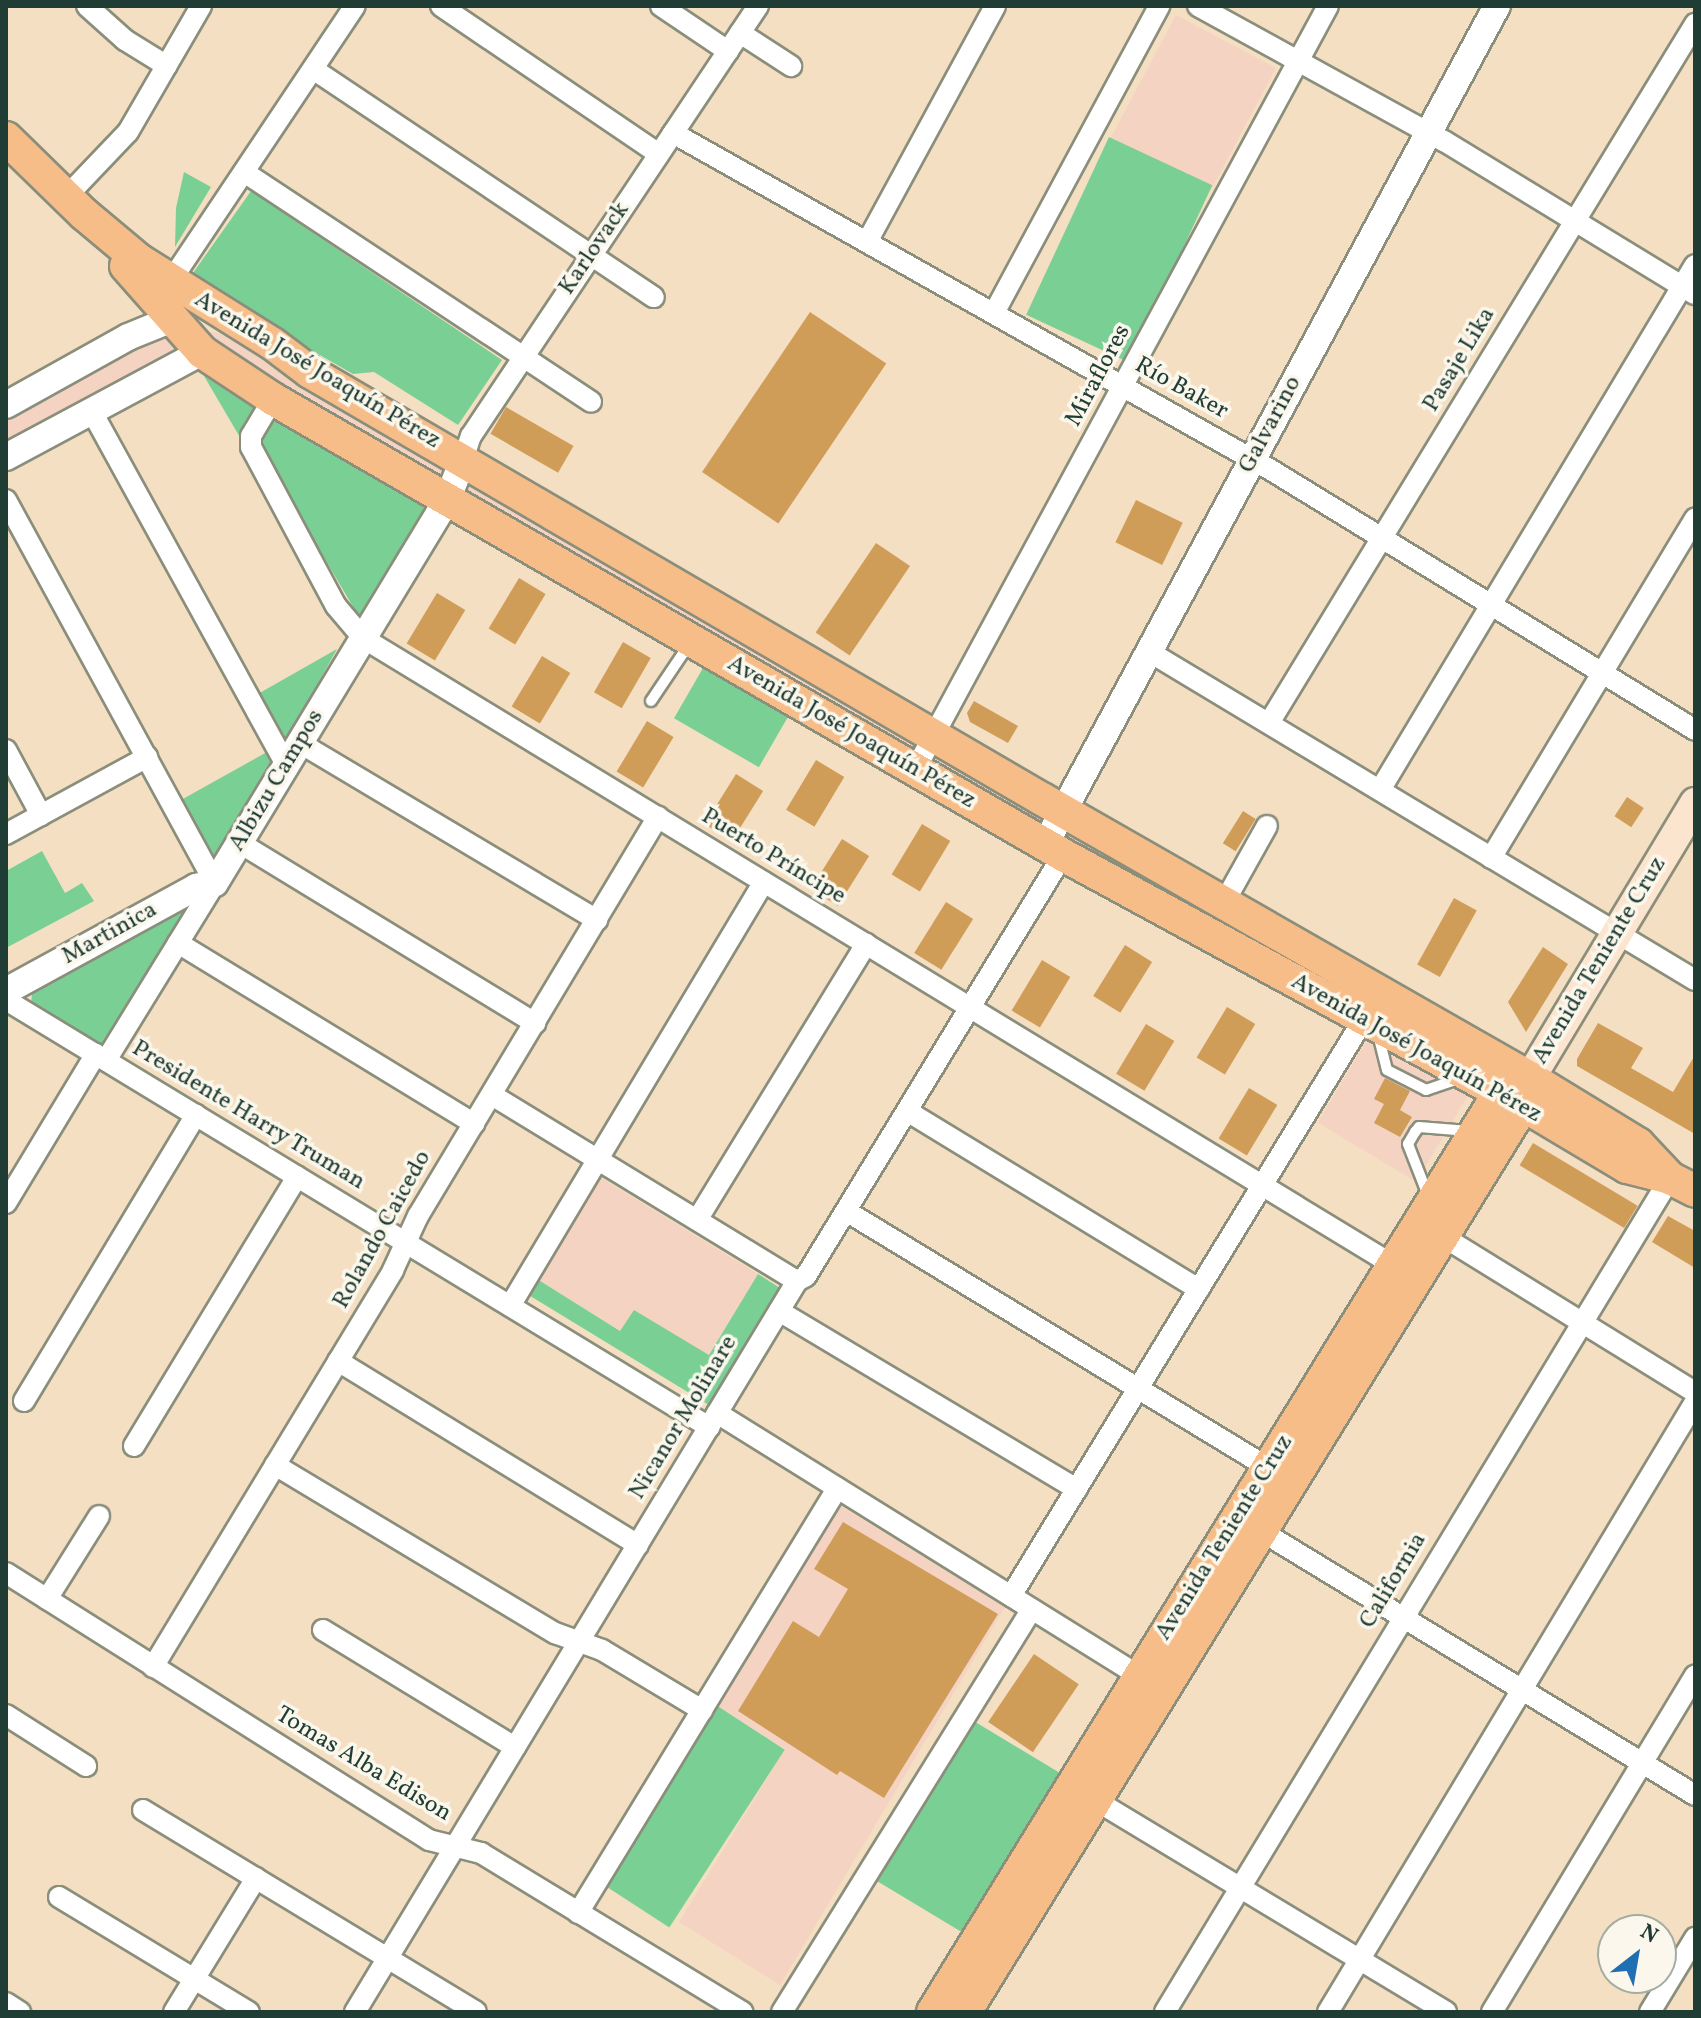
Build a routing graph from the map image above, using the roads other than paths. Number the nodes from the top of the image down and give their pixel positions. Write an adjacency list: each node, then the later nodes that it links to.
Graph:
1 (87, 6): 16 (street)
2 (201, 6): 16 (street)
3 (355, 6): 18 (street)
4 (441, 6): 22 (street)
5 (661, 6): 14 (street)
6 (758, 6): 13 (street, Karlovack)
7 (995, 6): 26 (street)
8 (1159, 6): 32 (street)
9 (1198, 6): 15 (street)
10 (1328, 6): 15 (street, Miraflores)
11 (1497, 6): 19 (street, Galvarino)
12 (1695, 24): 25 (street, Pasaje Lika)
13 (740, 33): 14 (street, Karlovack); 17 (street)
14 (728, 51): 20 (street, Karlovack)
15 (1298, 61): 19 (street); 37 (street, Miraflores)
16 (167, 66): 24 (street)
17 (791, 66)
18 (313, 69): 23 (street); 27 (street)
19 (1430, 132): 25 (street); 43 (street, Galvarino)
20 (673, 133): 22 (street, Karlovack); 26 (street, Río Baker)
21 (6, 138): 24 (main road, Avenida José Joaquín Pérez)
22 (659, 154): 27 (street, Karlovack)
23 (244, 172): 29 (street); 35 (street)
24 (75, 206): 29 (main road, Avenida José Joaquín Pérez); 33 (main road, Avenida José Joaquín Pérez)
25 (1575, 221): 30 (street); 48 (street, Pasaje Lika)
26 (867, 242): 32 (street, Río Baker)
27 (591, 256): 31 (street); 35 (street, Karlovack)
28 (1695, 265): 30 (street)
29 (170, 282): 36 (main road, Avenida José Joaquín Pérez)
30 (1689, 290): 49 (street)
31 (654, 297)
32 (994, 313): 37 (street, Río Baker)
33 (172, 319): 34 (main road, Avenida José Joaquín Pérez); 36 (main road); 40 (street)
34 (202, 352): 38 (main road, Avenida José Joaquín Pérez); 41 (street)
35 (524, 357): 39 (street); 44 (street, Karlovack)
36 (310, 372): 44 (main road, Avenida José Joaquín Pérez)
37 (1122, 386): 43 (street, Río Baker); 59 (street, Miraflores)
38 (273, 399): 46 (main road, Avenida José Joaquín Pérez); 51 (street, Puerto Príncipe)
39 (591, 402)
40 (6, 405)
41 (91, 410): 42 (street); 63 (street)
42 (6, 457)
43 (1252, 459): 48 (street, Río Baker); 53 (street, Galvarino)
44 (463, 460): 46 (street, Karlovack); 50 (main road, Avenida José Joaquín Pérez)
45 (6, 500): 62 (street)
46 (447, 500): 51 (street, Albizu Campos); 52 (main road, Avenida José Joaquín Pérez)
47 (1695, 519): 55 (street)
48 (1382, 539): 49 (street, Río Baker); 57 (street, Pasaje Lika)
49 (1491, 605): 55 (street, Río Baker); 65 (street)
50 (766, 636): 54 (main road); 59 (main road, Avenida José Joaquín Pérez)
51 (363, 638): 60 (street, Albizu Campos); 68 (street, Puerto Príncipe)
52 (692, 641): 54 (main road, Avenida José Joaquín Pérez); 56 (lane)
53 (1148, 651): 57 (street); 66 (street, Galvarino)
54 (745, 672): 64 (main road, Avenida José Joaquín Pérez)
55 (1603, 673): 58 (street, Río Baker); 74 (street)
56 (651, 701)
57 (1269, 723): 65 (street)
58 (1695, 730)
59 (935, 736): 64 (street, Miraflores); 66 (main road, Avenida José Joaquín Pérez)
60 (300, 743): 63 (street, Albizu Campos); 78 (street)
61 (6, 750): 67 (street)
62 (147, 757): 67 (street); 76 (street)
63 (287, 766): 72 (street, Albizu Campos)
64 (915, 770): 73 (main road, Avenida José Joaquín Pérez)
65 (1380, 790): 74 (street)
66 (1064, 811): 73 (street, Galvarino); 77 (main road, Avenida José Joaquín Pérez)
67 (41, 815): 71 (street)
68 (658, 817): 75 (street, Puerto Príncipe); 78 (street, Rolando Caicedo)
69 (1691, 818): 79 (main road, Avenida Teniente Cruz)
70 (1267, 826): 77 (street)
71 (6, 834)
72 (240, 843): 76 (street, Albizu Campos); 87 (street)
73 (1054, 850): 86 (street, Nicanor Molinare); 88 (main road, Avenida José Joaquín Pérez)
74 (1491, 858): 79 (street)
75 (764, 882): 81 (street, Puerto Príncipe); 97 (street)
76 (215, 883): 80 (street, Albizu Campos); 83 (street, Martinica)
77 (1225, 901): 84 (main road, Avenida José Joaquín Pérez)
78 (597, 920): 87 (street, Rolando Caicedo)
79 (1617, 933): 82 (street); 91 (main road, Avenida Teniente Cruz)
80 (178, 943): 89 (street, Albizu Campos); 95 (street)
81 (866, 944): 86 (street, Puerto Príncipe); 104 (street)
82 (1695, 980)
83 (6, 991)
84 (1380, 991): 88 (street); 91 (main road, Avenida José Joaquín Pérez)
85 (6, 1000): 89 (street, Presidente Harry Truman)
86 (970, 1008): 93 (street, Nicanor Molinare); 100 (street, Puerto Príncipe)
87 (535, 1023): 92 (street, Rolando Caicedo)
88 (1370, 1024): 90 (main road, Avenida José Joaquín Pérez); 90 (lane); 100 (street)
89 (101, 1057): 94 (street, Presidente Harry Truman); 101 (street, Albizu Campos)
90 (1465, 1077): 91 (main road, Avenida José Joaquín Pérez)
91 (1517, 1093): 96 (main road, Avenida Teniente Cruz); 99 (main road, Avenida José Joaquín Pérez); 105 (main road, Avenida Teniente Cruz)
92 (492, 1095): 95 (street, Rolando Caicedo); 97 (street)
93 (907, 1111): 103 (street, Nicanor Molinare); 109 (street)
94 (196, 1115): 98 (street, Presidente Harry Truman); 116 (street)
95 (474, 1124): 106 (street, Rolando Caicedo)
96 (1475, 1131): 102 (main road, Avenida Teniente Cruz); 102 (lane)
97 (598, 1160): 104 (street); 110 (street)
98 (297, 1177): 106 (street, Presidente Harry Truman); 119 (street)
99 (1683, 1184): 112 (street, California)
100 (1262, 1185): 107 (street, Puerto Príncipe); 109 (street)
101 (6, 1203)
102 (1431, 1204): 105 (street); 107 (main road, Avenida Teniente Cruz)
103 (846, 1211): 108 (street, Nicanor Molinare); 114 (street)
104 (697, 1220): 108 (street)
105 (1442, 1236): 112 (street); 121 (main road, Avenida Teniente Cruz)
106 (406, 1243): 110 (street, Presidente Harry Truman); 113 (street, Rolando Caicedo)
107 (1393, 1265): 121 (main road, Avenida Teniente Cruz)
108 (797, 1281): 111 (street, Nicanor Molinare)
109 (1199, 1289): 114 (street)
110 (510, 1306): 118 (street, Presidente Harry Truman)
111 (779, 1311): 118 (street, Nicanor Molinare); 123 (street)
112 (1582, 1322): 115 (street); 131 (street, California)
113 (338, 1361): 120 (street, Rolando Caicedo); 126 (street)
114 (1138, 1388): 121 (street); 123 (street)
115 (1695, 1392)
116 (24, 1401)
117 (1695, 1402): 137 (street)
118 (713, 1420): 122 (street, Presidente Harry Truman); 126 (street, Nicanor Molinare)
119 (134, 1446)
120 (275, 1465): 133 (street); 134 (street, Rolando Caicedo)
121 (1280, 1474): 125 (main road, Avenida Teniente Cruz); 136 (main road, Avenida Teniente Cruz)
122 (837, 1488): 128 (street, Presidente Harry Truman); 138 (street)
123 (1077, 1489): 128 (street)
124 (99, 1516): 129 (street)
125 (1261, 1531): 131 (street); 136 (main road, Avenida Teniente Cruz)
126 (638, 1545): 133 (street, Nicanor Molinare)
127 (6, 1573): 129 (street, Tomas Alba Edison)
128 (1011, 1596): 130 (street, Presidente Harry Truman)
129 (47, 1599): 134 (street, Tomas Alba Edison)
130 (1032, 1609): 136 (street, Presidente Harry Truman); 162 (street)
131 (1402, 1617): 137 (street); 148 (street, California)
132 (323, 1630): 140 (street)
133 (579, 1641): 138 (street); 140 (street, Nicanor Molinare)
134 (153, 1667): 146 (street, Tomas Alba Edison)
135 (1695, 1675): 141 (street)
136 (1151, 1683): 144 (main road, Avenida Teniente Cruz); 163 (main road, Avenida Teniente Cruz)
137 (1522, 1689): 141 (street); 153 (street)
138 (702, 1710): 150 (street)
139 (6, 1715): 142 (street)
140 (515, 1747): 146 (street, Nicanor Molinare)
141 (1642, 1762): 143 (street); 168 (street)
142 (86, 1766)
143 (1695, 1795)
144 (1095, 1800): 148 (street); 164 (main road, Avenida Teniente Cruz)
145 (143, 1810): 147 (street)
146 (455, 1847): 150 (street, Tomas Alba Edison); 152 (street, Nicanor Molinare)
147 (256, 1878): 152 (street); 154 (street)
148 (1241, 1888): 153 (street); 165 (street, California)
149 (59, 1897): 154 (street)
150 (578, 1913): 161 (street, Tomas Alba Edison)
151 (1695, 1938): 169 (street)
152 (387, 1958): 159 (street, Nicanor Molinare); 160 (street)
153 (1359, 1960): 166 (street); 167 (street)
154 (194, 1979): 157 (street); 158 (street)
155 (6, 2003): 156 (street)
156 (20, 2012)
157 (174, 2012)
158 (249, 2012)
159 (355, 2012)
160 (476, 2012)
161 (742, 2012)
162 (782, 2012)
163 (933, 2012)
164 (965, 2012)
165 (1165, 2012)
166 (1328, 2012)
167 (1446, 2012)
168 (1492, 2012)
169 (1650, 2012)

